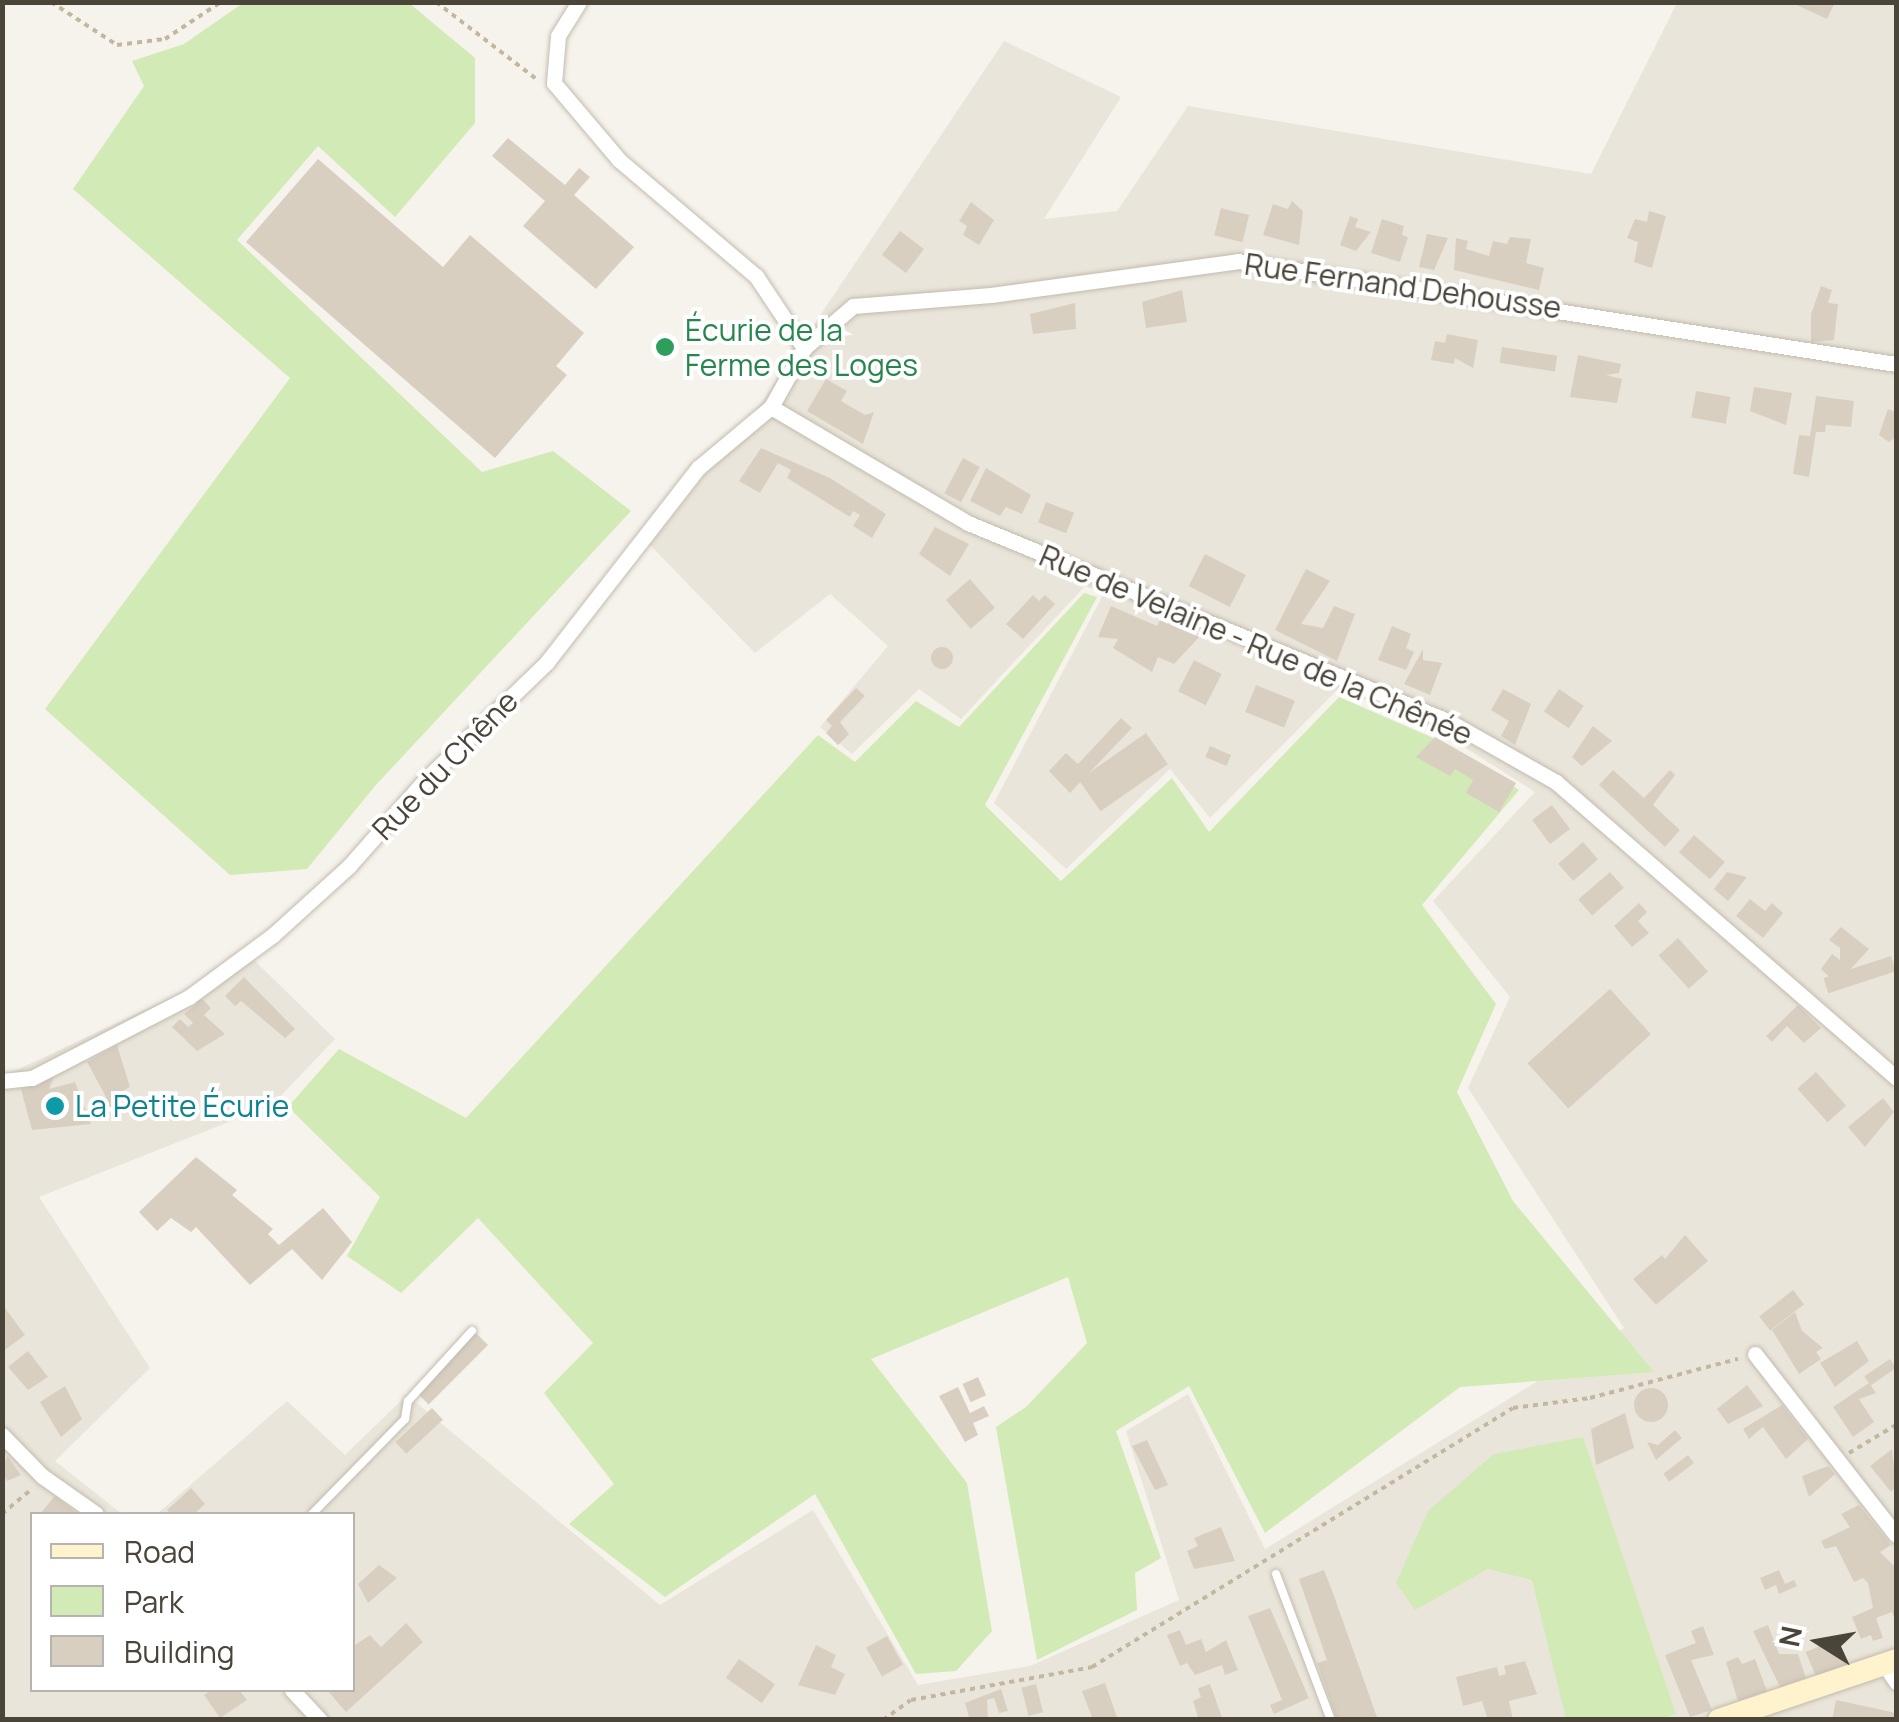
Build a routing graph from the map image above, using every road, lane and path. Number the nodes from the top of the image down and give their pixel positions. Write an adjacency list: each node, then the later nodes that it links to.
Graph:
1 (51, 2): 2 (path)
2 (221, 2)
3 (436, 2): 5 (path)
4 (578, 2): 5 (street)
5 (554, 83): 6 (street)
6 (804, 348): 7 (street, Rue Fernand Dehousse); 8 (street, Rue du Chêne)
7 (1896, 364)
8 (772, 406): 9 (street, Rue de Velaine - Rue de la Chênée); 10 (street, Rue du Chêne)
9 (1896, 1078)
10 (2, 1081)
11 (472, 1330): 18 (lane)
12 (1755, 1354): 15 (street); 25 (path)
13 (1896, 1424): 15 (path)
14 (2, 1435): 16 (street)
15 (1837, 1461): 20 (street)
16 (42, 1476): 17 (street); 19 (path)
17 (93, 1512)
18 (314, 1512)
19 (2, 1514)
20 (1896, 1535)
21 (1276, 1574): 26 (lane)
22 (1892, 1669): 27 (main road)
23 (294, 1692): 24 (street)
24 (320, 1720)
25 (883, 1720)
26 (1331, 1720)
27 (1719, 1720)

